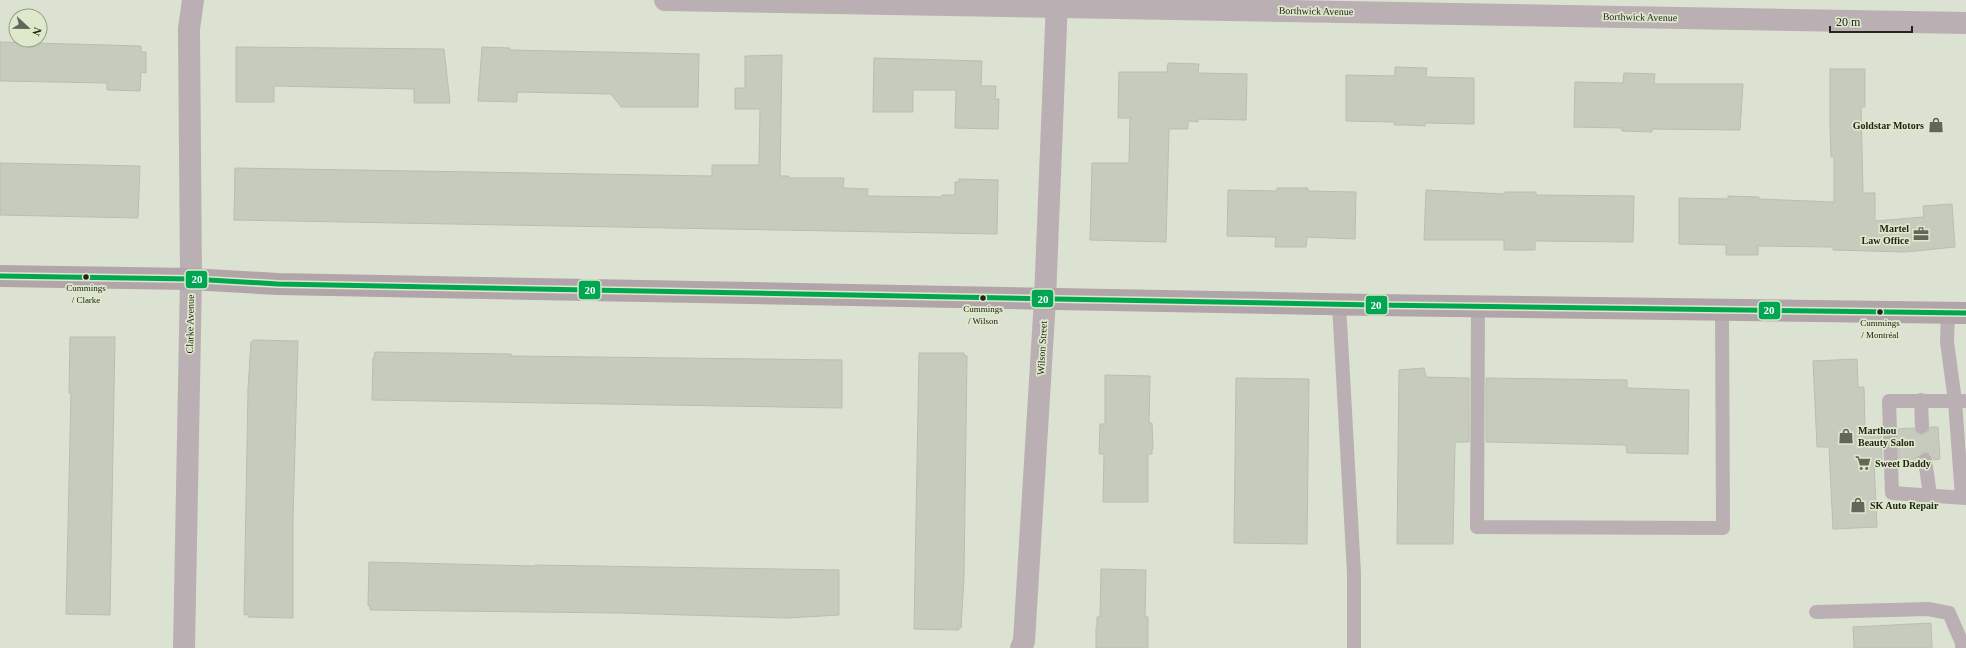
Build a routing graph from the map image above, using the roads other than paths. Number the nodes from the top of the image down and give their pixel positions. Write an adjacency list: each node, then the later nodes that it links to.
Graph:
1 (193, 0): 6 (street, Clarke Avenue)
2 (665, 0): 3 (street, Borthwick Avenue)
3 (1057, 4): 4 (street, Borthwick Avenue); 7 (street, Wilson Street)
4 (1966, 23)
5 (0, 276): 6 (street)
6 (192, 279): 7 (street); 19 (street, Clarke Avenue)
7 (1045, 299): 8 (street); 20 (street, Wilson Street)
8 (1339, 304): 9 (street); 21 (lane)
9 (1478, 306): 10 (street); 10 (lane)
10 (1722, 311): 11 (street)
11 (1957, 313): 13 (lane)
12 (1922, 400): 13 (lane); 14 (lane); 16 (lane)
13 (1960, 401): 17 (lane)
14 (1922, 427)
15 (1925, 460): 16 (lane)
16 (1930, 495): 17 (lane)
17 (1964, 497)
18 (1816, 612): 22 (lane)
19 (184, 648)
20 (1021, 648)
21 (1354, 648)
22 (1962, 648)

